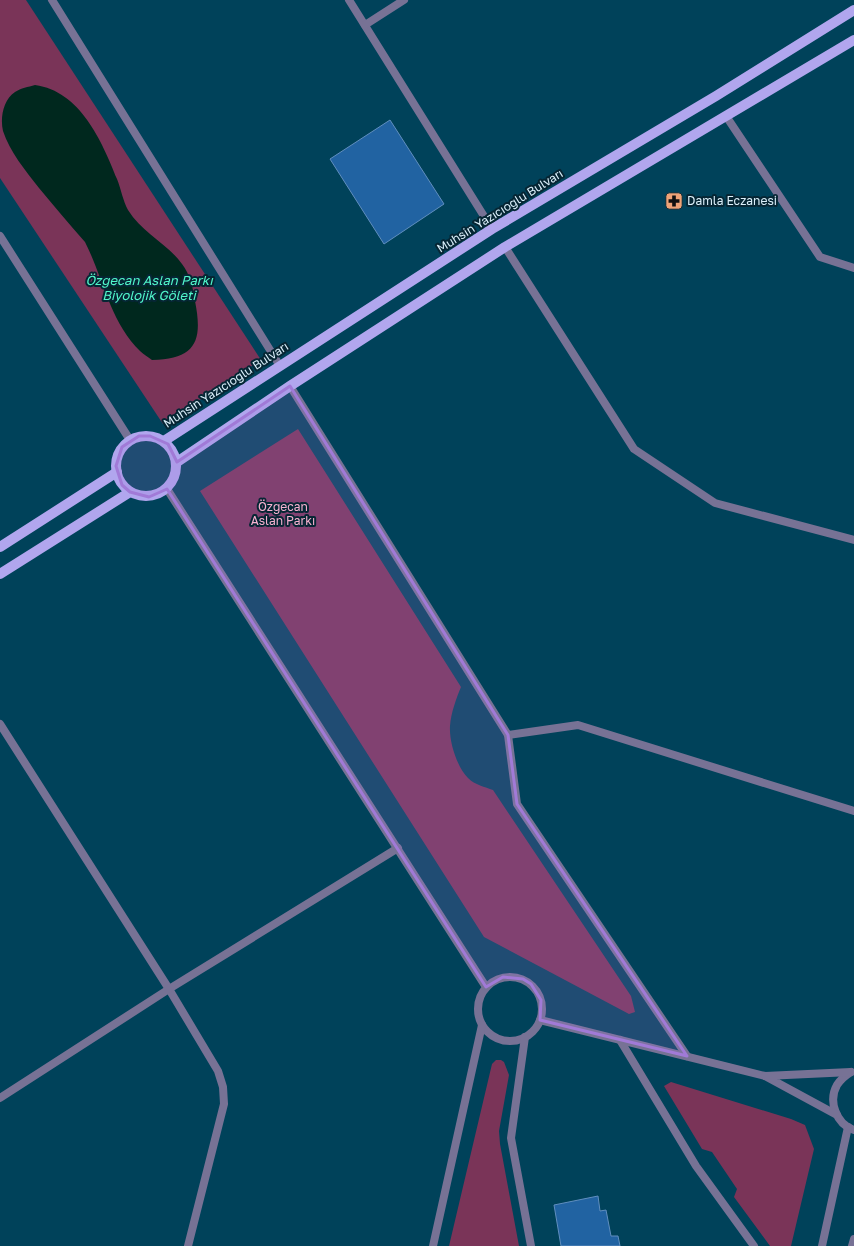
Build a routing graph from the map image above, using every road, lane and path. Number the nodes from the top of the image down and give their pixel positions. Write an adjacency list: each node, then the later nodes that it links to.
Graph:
1 (52, 0): 12 (street)
2 (349, 0): 5 (street)
3 (404, 0): 5 (street)
4 (854, 10): 8 (main road, Muhsin Yazıcıoğlu Bulvarı)
5 (365, 25): 8 (street)
6 (854, 40): 7 (main road)
7 (726, 116): 10 (main road); 11 (street)
8 (492, 229): 12 (main road, Muhsin Yazıcıoğlu Bulvarı)
9 (0, 236): 14 (street)
10 (505, 247): 13 (main road); 20 (street)
11 (854, 268)
12 (280, 366): 15 (main road, Muhsin Yazıcıoğlu Bulvarı)
13 (290, 386): 16 (main road); 24 (street)
14 (130, 440): 15 (main road); 17 (main road)
15 (164, 441): 16 (main road)
16 (177, 462): 18 (main road)
17 (117, 472): 19 (main road); 21 (main road)
18 (167, 489): 19 (main road); 26 (street)
19 (130, 492): 22 (main road)
20 (854, 540)
21 (0, 547)
22 (0, 574)
23 (0, 724): 28 (street)
24 (508, 735): 25 (street); 33 (street)
25 (854, 811)
26 (398, 848): 27 (street); 28 (street)
27 (486, 987): 29 (street); 30 (street)
28 (170, 989): 36 (street); 40 (street)
29 (540, 1020): 31 (street); 32 (street)
30 (482, 1025): 31 (street); 41 (street)
31 (525, 1037): 42 (street)
32 (620, 1040): 33 (street); 43 (street)
33 (687, 1056): 35 (street)
34 (852, 1072): 35 (street); 37 (street)
35 (765, 1076): 37 (street)
36 (0, 1098)
37 (837, 1115): 38 (street)
38 (851, 1128): 44 (street)
39 (854, 1239): 45 (street)
40 (188, 1246)
41 (433, 1246)
42 (531, 1246)
43 (754, 1246)
44 (822, 1246)
45 (852, 1246)

